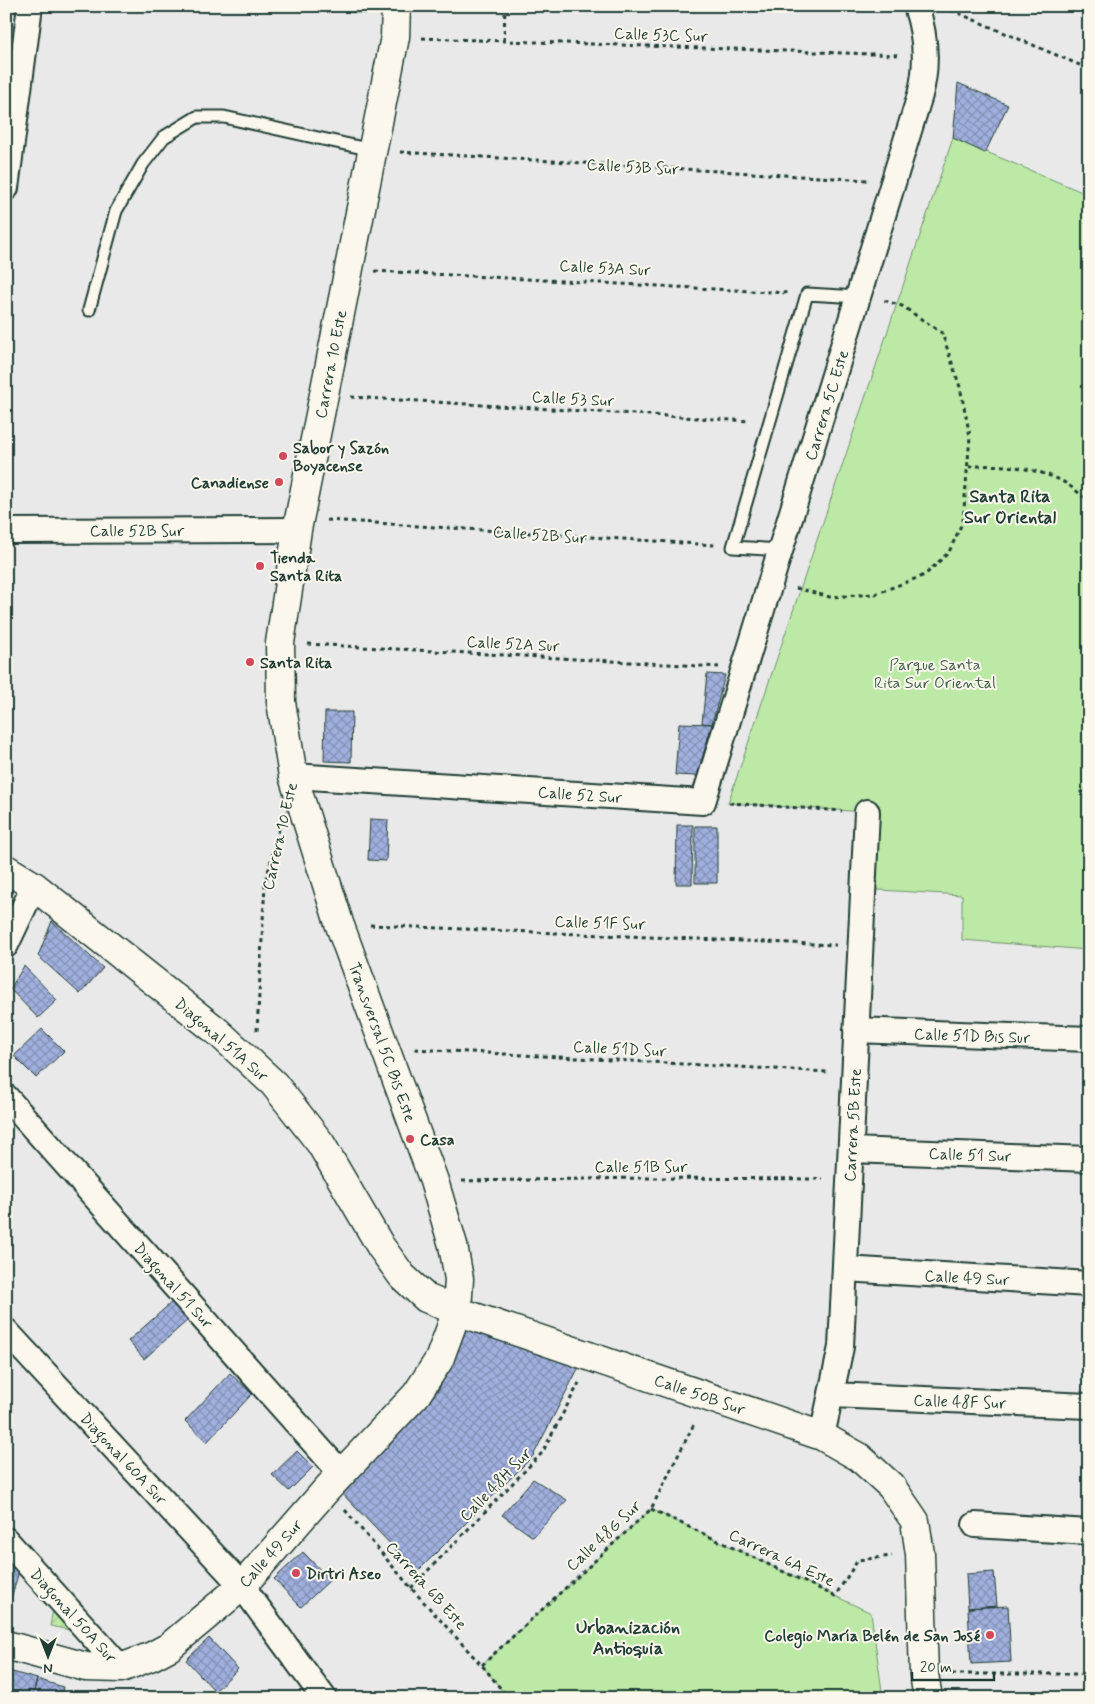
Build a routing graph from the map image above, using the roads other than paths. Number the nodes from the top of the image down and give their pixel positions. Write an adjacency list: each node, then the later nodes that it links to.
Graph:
1 (30, 6): 4 (street)
2 (916, 6): 7 (street, Carrera 5C Este)
3 (396, 21): 5 (street, Carrera 10 Este)
4 (10, 138): 6 (street)
5 (372, 150): 8 (lane); 9 (street, Carrera 10 Este)
6 (6, 188)
7 (860, 294): 11 (street, Carrera 5C Este); 11 (lane)
8 (89, 310)
9 (298, 524): 10 (street, Calle 52B Sur); 12 (street, Carrera 10 Este)
10 (6, 531)
11 (781, 550): 13 (street, Carrera 5C Este)
12 (293, 776): 13 (street, Calle 52 Sur); 25 (street, Transversal 5C Bis Este)
13 (703, 802)
14 (867, 812): 18 (street, Carrera 5B Este)
15 (6, 869): 16 (street, Diagonal 51A Sur)
16 (34, 886): 17 (street); 25 (street, Diagonal 51A Sur)
17 (6, 945)
18 (856, 1030): 19 (street, Calle 51D Bis Sur); 21 (street, Carrera 5B Este)
19 (1089, 1039)
20 (6, 1096): 30 (street, Diagonal 51 Sur)
21 (851, 1150): 22 (street, Calle 51 Sur); 23 (street, Carrera 5B Este)
22 (1089, 1159)
23 (845, 1269): 24 (street, Calle 49 Sur); 27 (street, Carrera 5B Este)
24 (1089, 1284)
25 (457, 1311): 29 (street, Calle 50B Sur); 30 (street, Calle 49 Sur)
26 (6, 1331): 34 (street, Diagonal 60A Sur)
27 (831, 1395): 28 (street, Calle 48F Sur); 29 (street, Carrera 5B Este)
28 (1089, 1406)
29 (822, 1436): 37 (street, Calle 50B Sur)
30 (334, 1481): 34 (street, Calle 49 Sur)
31 (974, 1525): 32 (street)
32 (1089, 1532)
33 (6, 1540): 36 (street, Diagonal 50A Sur)
34 (242, 1586): 36 (street, Calle 49 Sur); 38 (street, Diagonal 60A Sur)
35 (6, 1645): 36 (street, Calle 49 Sur)
36 (121, 1668)
37 (926, 1686)
38 (324, 1698)

